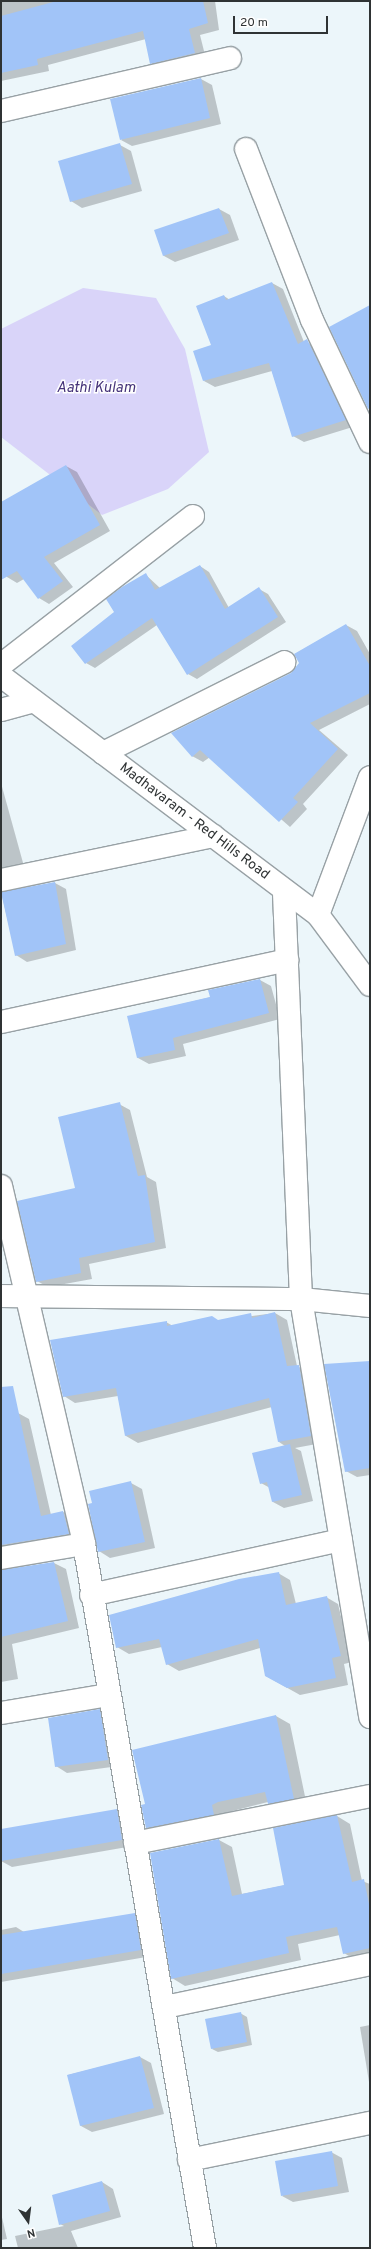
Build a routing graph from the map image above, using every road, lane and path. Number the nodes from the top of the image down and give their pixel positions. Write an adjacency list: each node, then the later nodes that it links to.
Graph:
1 (230, 58): 2 (street)
2 (1, 111)
3 (246, 149): 4 (street)
4 (370, 442)
5 (193, 516): 7 (street)
6 (285, 662): 11 (street)
7 (1, 665)
8 (1, 676): 9 (street, Madhavaram - Red Hills Road)
9 (34, 701): 10 (street); 11 (street, Madhavaram - Red Hills Road)
10 (1, 710)
11 (103, 753): 13 (street, Madhavaram - Red Hills Road)
12 (370, 777): 16 (street)
13 (213, 836): 14 (street); 15 (street, Madhavaram - Red Hills Road)
14 (1, 880)
15 (284, 890): 16 (street, Madhavaram - Red Hills Road); 17 (street)
16 (318, 915): 18 (street, Madhavaram - Red Hills Road)
17 (287, 960): 19 (street); 23 (street)
18 (370, 985)
19 (1, 1022)
20 (1, 1186): 22 (street)
21 (1, 1296): 22 (street)
22 (26, 1297): 23 (street); 26 (street)
23 (301, 1299): 24 (street); 25 (street)
24 (370, 1306)
25 (341, 1540): 28 (street); 29 (street)
26 (84, 1544): 27 (street); 28 (street)
27 (1, 1558)
28 (91, 1595): 30 (street)
29 (362, 1620): 32 (street)
30 (108, 1695): 31 (street); 34 (street)
31 (1, 1713)
32 (370, 1717)
33 (370, 1796): 34 (street)
34 (135, 1843): 36 (street)
35 (370, 1964): 36 (street)
36 (164, 2007): 38 (street)
37 (370, 2122): 38 (street)
38 (189, 2160): 39 (street)
39 (205, 2248)

